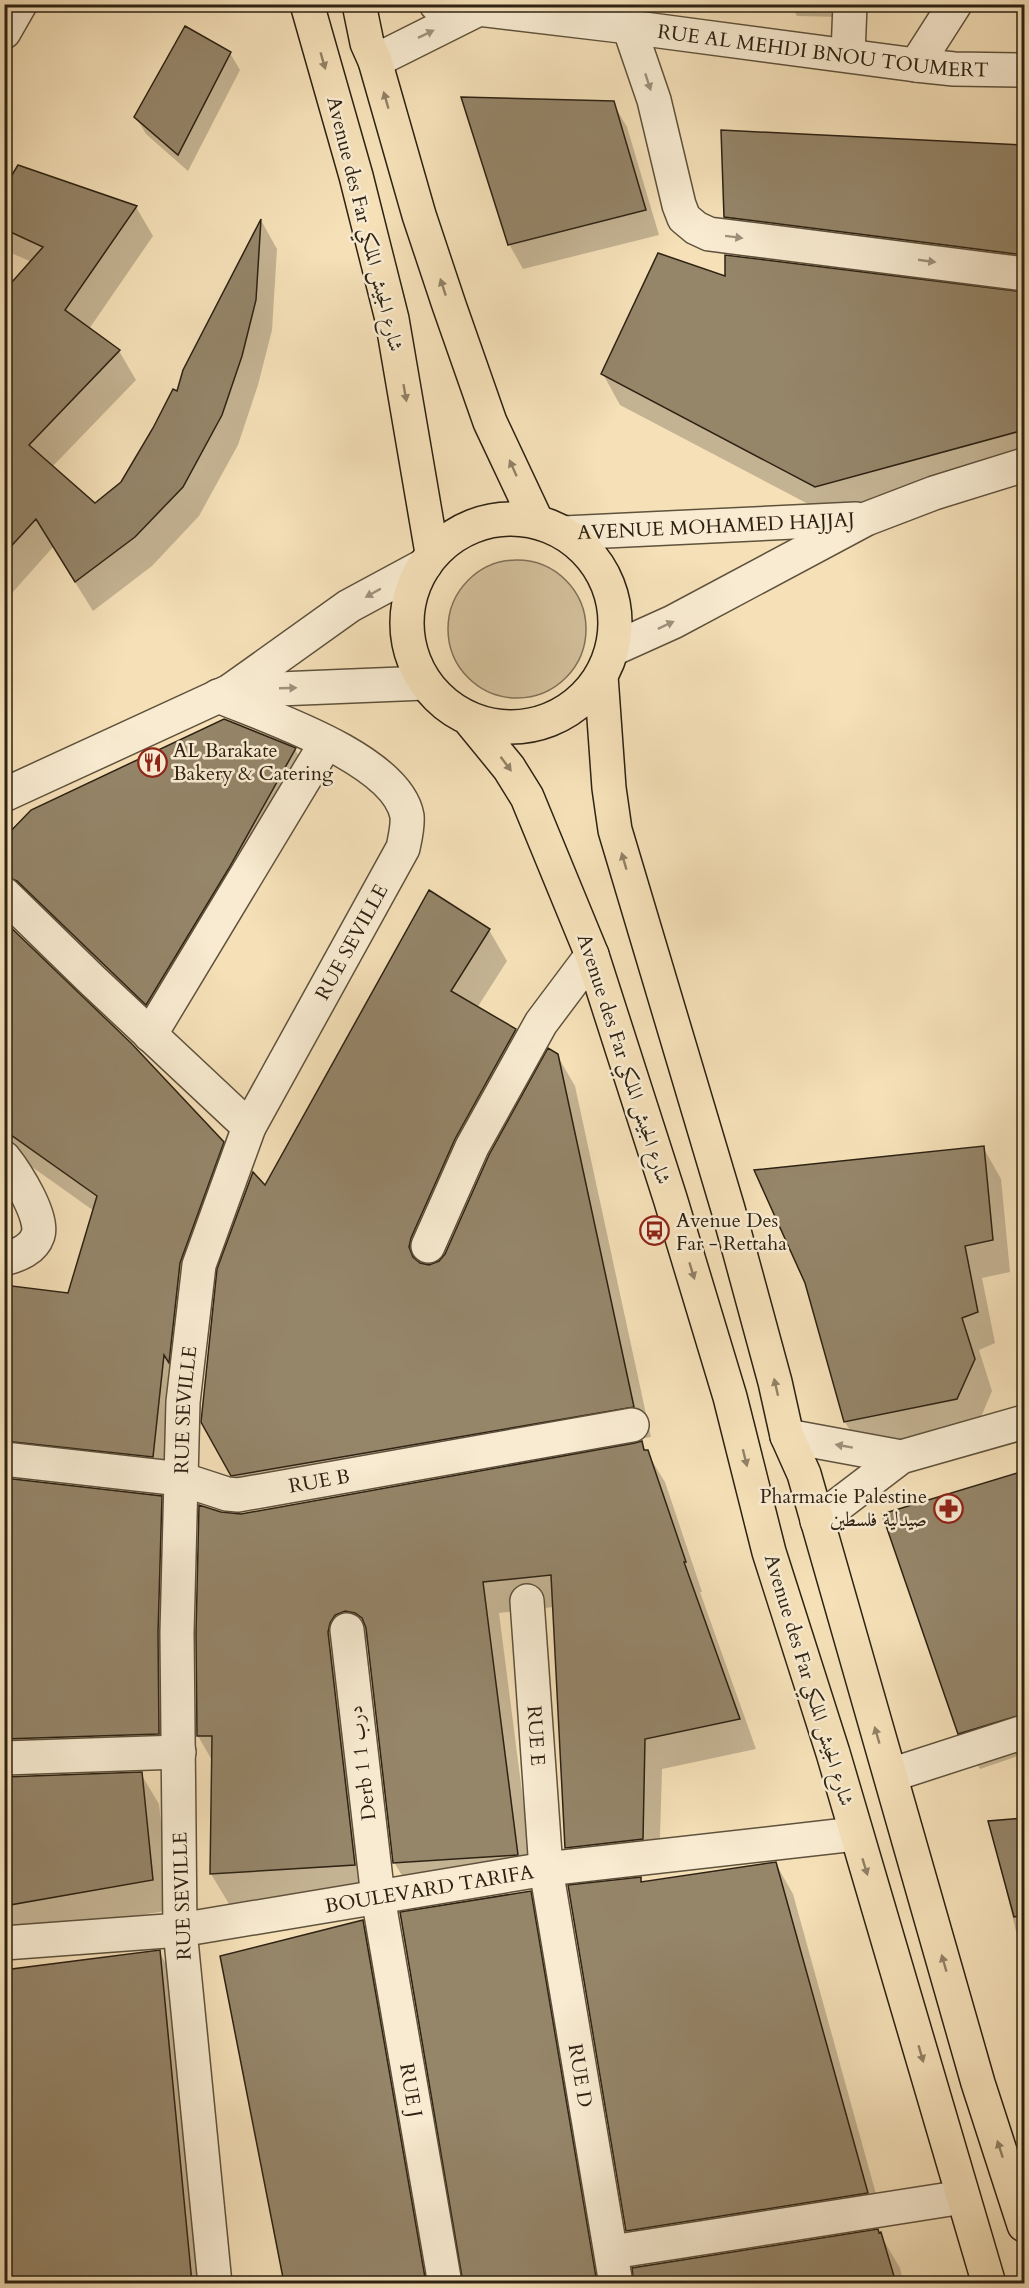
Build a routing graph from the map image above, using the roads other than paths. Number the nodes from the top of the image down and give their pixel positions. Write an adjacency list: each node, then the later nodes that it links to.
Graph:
1 (307, 4): 16 (main road, Avenue des Far شارع الجيش الملكي, one-way to 16)
2 (358, 4): 9 (main road)
3 (436, 4): 6 (street, RUE AL MEHDI BNOU TOUMERT)
4 (850, 4): 8 (street)
5 (955, 4): 10 (street)
6 (478, 9): 7 (street, RUE AL MEHDI BNOU TOUMERT); 9 (street, one-way to 6)
7 (629, 27): 8 (street, RUE AL MEHDI BNOU TOUMERT); 12 (street, one-way to 12)
8 (848, 55): 10 (street, RUE AL MEHDI BNOU TOUMERT)
9 (375, 61): 15 (main road, one-way to 9)
10 (916, 65): 11 (street, RUE AL MEHDI BNOU TOUMERT)
11 (1024, 70)
12 (1024, 274)
13 (1024, 465): 14 (street, AVENUE MOHAMED HAJJAJ)
14 (866, 519): 15 (street, AVENUE MOHAMED HAJJAJ); 17 (street, AVENUE MOHAMED HAJJAJ, one-way to 14)
15 (551, 527): 16 (main road); 17 (main road)
16 (428, 559): 18 (main road); 19 (street, one-way to 19)
17 (607, 663): 20 (main road); 32 (main road, one-way to 17)
18 (425, 682): 19 (street, one-way to 18); 20 (main road)
19 (224, 694): 21 (street, RUE SEVILLE); 22 (street)
20 (469, 719): 24 (main road, Avenue des Far شارع الجيش الملكي, one-way to 24)
21 (326, 742): 25 (street); 26 (street, RUE SEVILLE)
22 (4, 795)
23 (4, 894): 25 (street)
24 (592, 955): 28 (street); 43 (main road, Avenue des Far شارع الجيش الملكي, one-way to 43)
25 (150, 1035): 26 (street)
26 (249, 1127): 35 (street, RUE SEVILLE)
27 (4, 1158): 29 (street)
28 (428, 1246)
29 (4, 1259)
30 (1024, 1422): 33 (street)
31 (632, 1425): 35 (street, RUE B)
32 (787, 1436): 33 (street, one-way to 32); 36 (main road)
33 (901, 1457): 36 (street)
34 (4, 1459): 35 (street, RUE B)
35 (181, 1479): 40 (street, RUE SEVILLE)
36 (817, 1521): 42 (main road, one-way to 36)
37 (527, 1601): 44 (street, RUE E)
38 (347, 1630): 45 (street, Derb 1 درب 1)
39 (1024, 1732): 42 (street)
40 (179, 1752): 41 (street); 46 (street, RUE SEVILLE)
41 (4, 1758)
42 (891, 1775): 49 (main road, one-way to 42)
43 (855, 1834): 44 (street, BOULEVARD TARIFA); 48 (main road, Avenue des Far شارع الجيش الملكي, one-way to 48)
44 (546, 1869): 45 (street, BOULEVARD TARIFA); 50 (street, RUE D)
45 (378, 1897): 46 (street, BOULEVARD TARIFA); 52 (street, RUE J)
46 (180, 1930): 47 (street, BOULEVARD TARIFA); 51 (street, RUE SEVILLE)
47 (4, 1942)
48 (963, 2197): 50 (street); 53 (main road, Avenue des Far شارع الجيش الملكي)
49 (1024, 2225)
50 (614, 2268)
51 (215, 2283)
52 (445, 2283)
53 (989, 2283)

